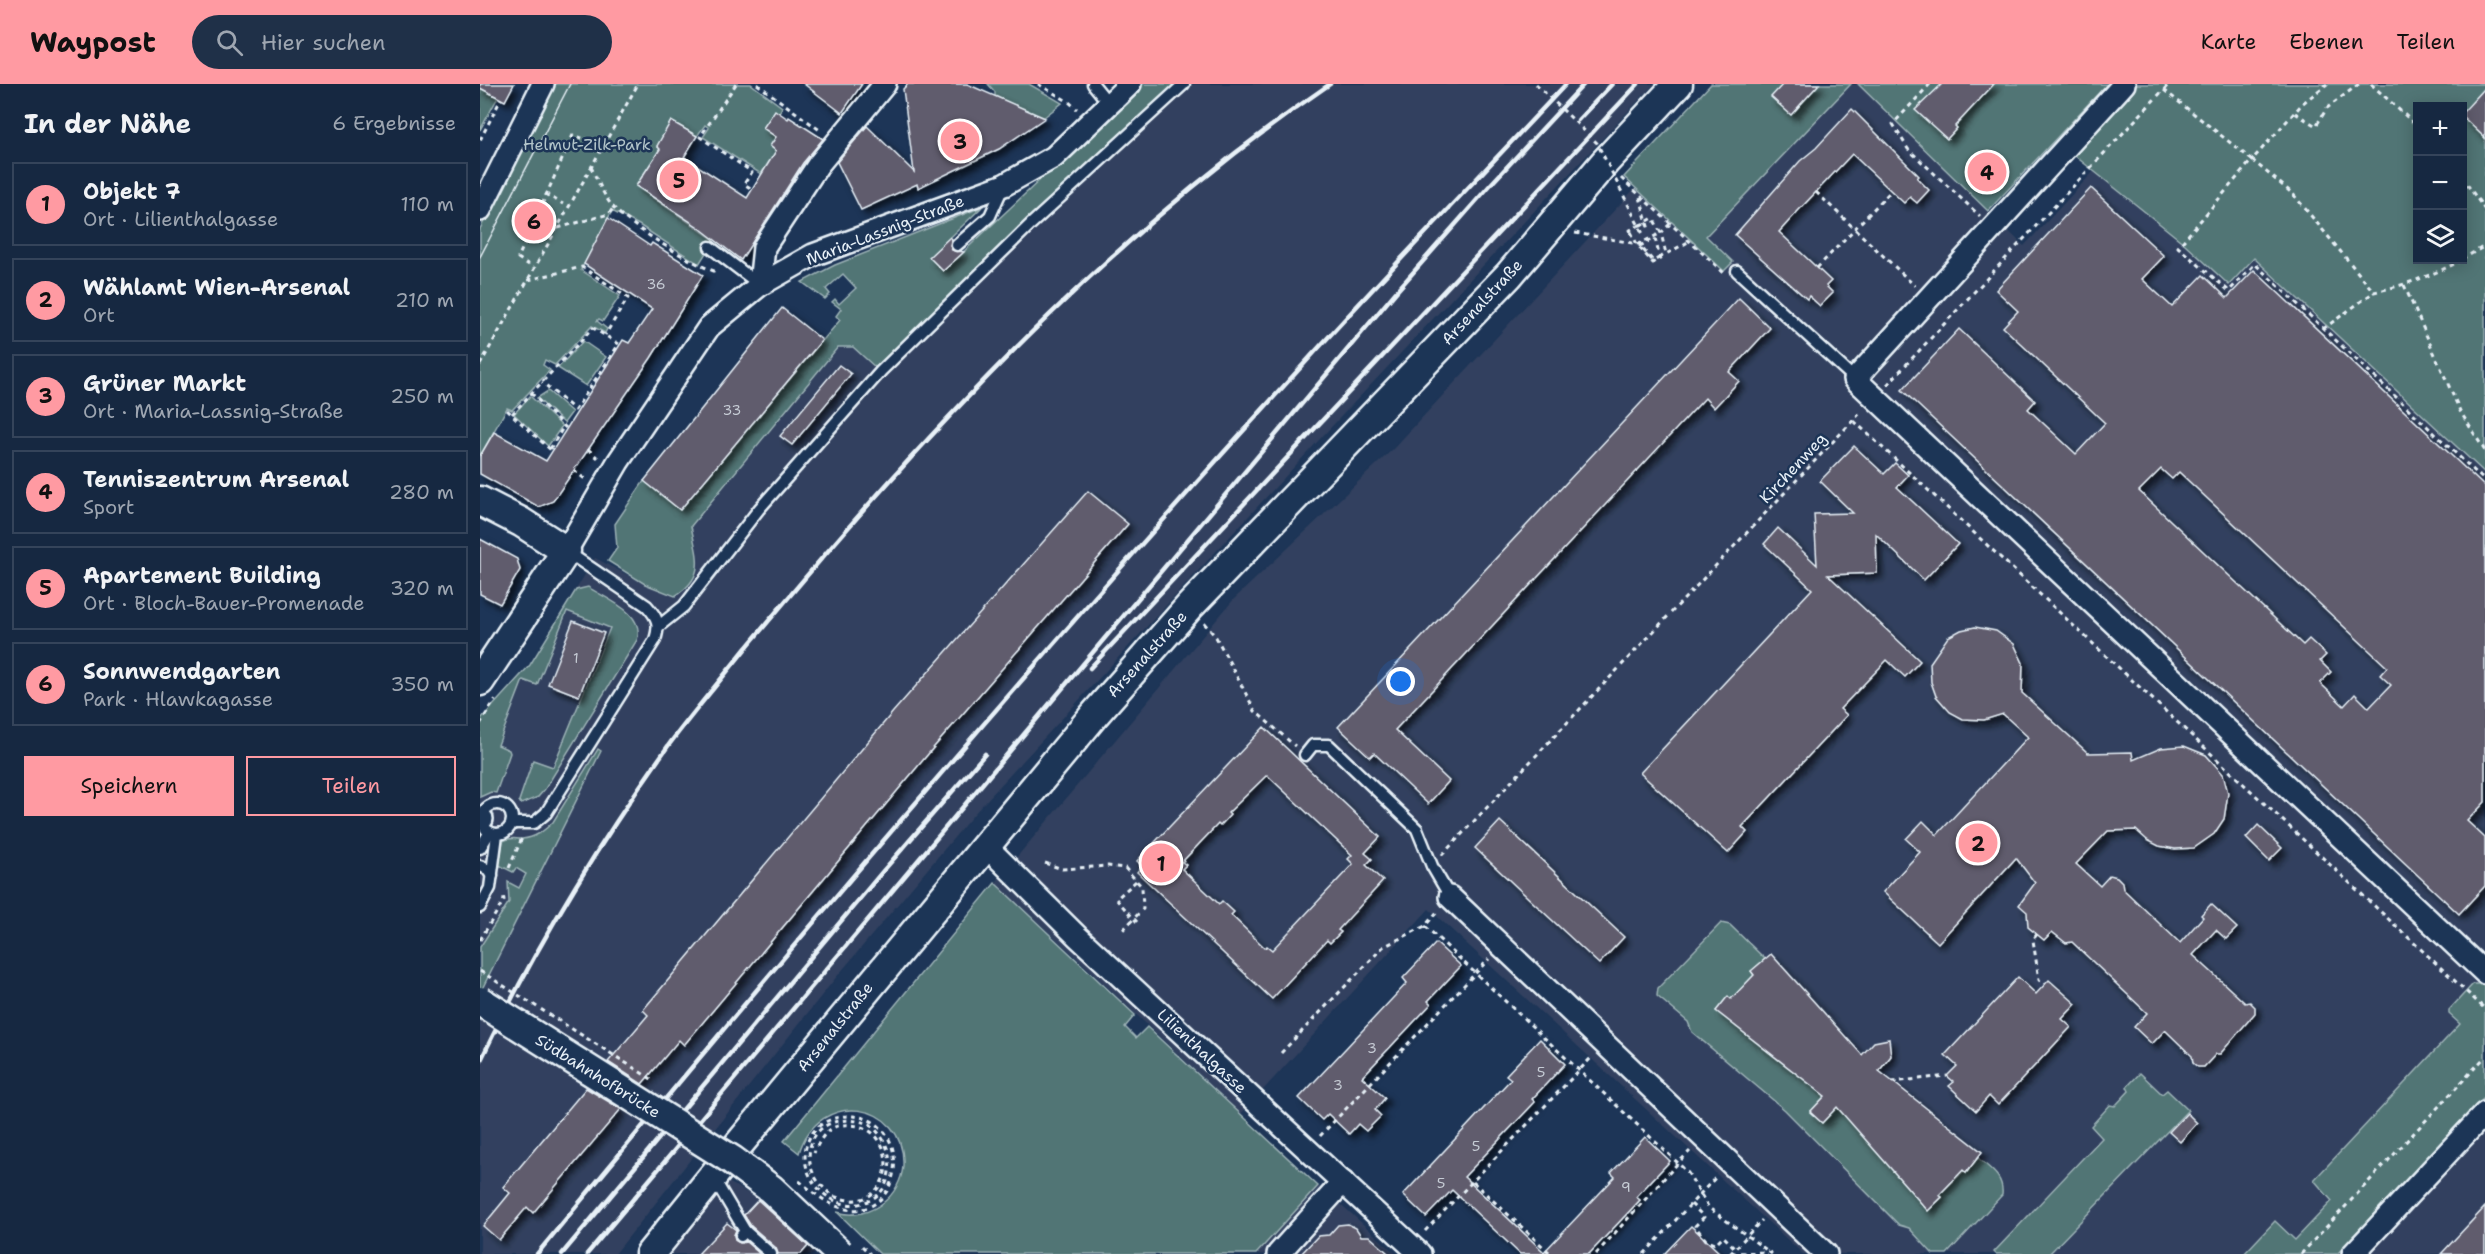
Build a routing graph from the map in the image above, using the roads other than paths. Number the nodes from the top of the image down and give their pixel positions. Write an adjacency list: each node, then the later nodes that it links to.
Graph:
1 (543, 84): 10 (street)
2 (885, 84): 14 (street)
3 (1094, 84): 8 (lane)
4 (1130, 84): 8 (street, Maria-Lassnig-Straße)
5 (1184, 84): 18 (lane)
6 (1678, 84): 23 (main road, Arsenalstraße)
7 (2124, 84): 15 (street)
8 (1110, 105): 9 (street, Maria-Lassnig-Straße)
9 (1004, 185): 11 (lane); 14 (street, Maria-Lassnig-Straße)
10 (480, 210)
11 (957, 245)
12 (710, 247): 14 (lane)
13 (1737, 271): 15 (lane)
14 (760, 285): 17 (street, Maria-Lassnig-Straße)
15 (1855, 379): 29 (street)
16 (480, 501): 17 (main road)
17 (566, 551): 18 (lane); 19 (main road)
18 (659, 626): 21 (lane)
19 (480, 681)
20 (1305, 755): 27 (lane)
21 (512, 823): 22 (lane); 22 (lane)
22 (488, 826): 24 (lane); 26 (lane)
23 (986, 846): 32 (main road, Arsenalstraße); 33 (street, Lilienthalgasse)
24 (480, 848)
25 (480, 866): 26 (lane)
26 (492, 876): 28 (lane)
27 (1450, 897): 39 (street)
28 (480, 907)
29 (2485, 973)
30 (480, 1001): 32 (main road, Südbahnhofbrücke, bridge)
31 (2485, 1113): 40 (street)
32 (715, 1164): 35 (main road, Arsenalstraße); 36 (lane); 37 (main road, Südbahnhofbrücke, bridge)
33 (1343, 1182): 34 (street, Lilienthalgasse); 38 (street)
34 (1416, 1250)
35 (650, 1254)
36 (771, 1254)
37 (840, 1254)
38 (1278, 1254)
39 (1826, 1254)
40 (2352, 1254)

